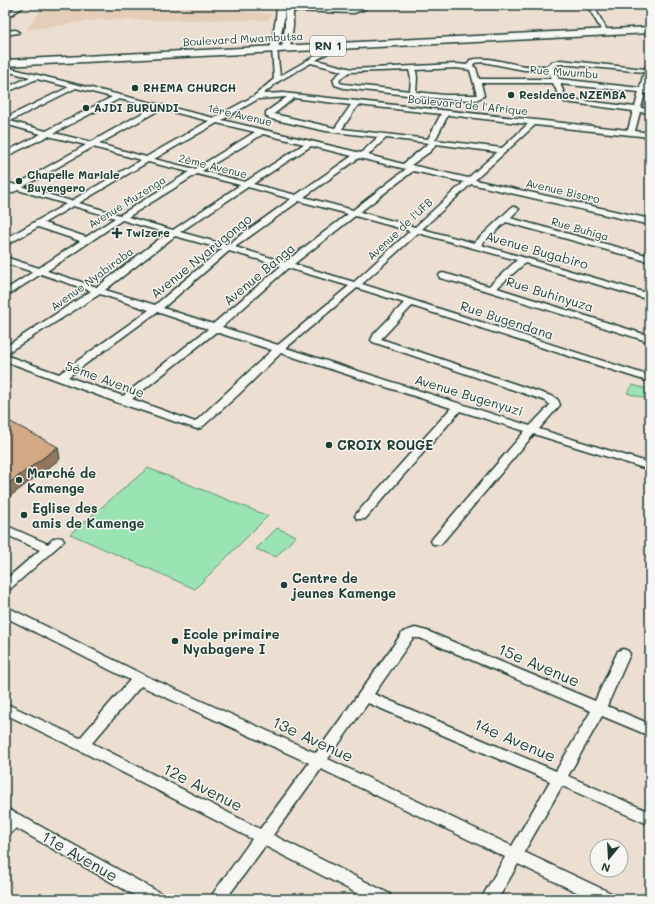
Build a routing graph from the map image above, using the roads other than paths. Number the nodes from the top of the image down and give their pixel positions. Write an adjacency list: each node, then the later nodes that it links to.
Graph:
1 (281, 5): 14 (main road)
2 (362, 5): 6 (street)
3 (590, 5): 10 (street)
4 (5, 7): 5 (street)
5 (20, 7): 7 (street)
6 (289, 7): 13 (main road)
7 (6, 16)
8 (650, 30): 10 (highway, Boulevard Mwambutsa / RN 1)
9 (16, 32): 11 (street)
10 (605, 32): 12 (highway, Boulevard Mwambutsa / RN 1)
11 (5, 33)
12 (336, 46): 13 (highway, Boulevard Mwambutsa / RN 1); 15 (street)
13 (286, 48): 14 (highway, Boulevard Mwambutsa / RN 1)
14 (274, 49): 16 (highway, Boulevard Mwambutsa / RN 1); 25 (street)
15 (310, 61): 22 (street); 25 (street)
16 (5, 63)
17 (650, 63): 23 (street)
18 (469, 67): 19 (street); 21 (street); 26 (street)
19 (550, 68): 23 (street); 27 (street)
20 (5, 69): 24 (street, 1ère Avenue)
21 (412, 69): 22 (street); 33 (street)
22 (346, 71): 33 (street)
23 (649, 71): 30 (street)
24 (36, 77): 28 (street, 1ère Avenue); 31 (street)
25 (277, 80): 29 (street)
26 (477, 81): 27 (street, Rue Mwumbu); 38 (street)
27 (556, 81): 30 (street, Rue Mwumbu); 41 (street)
28 (75, 86): 36 (street, 1ère Avenue); 46 (street)
29 (270, 86): 34 (street, Boulevard de l'Afrique); 37 (street)
30 (642, 90): 32 (street, Rue Mwumbu); 41 (street)
31 (5, 91)
32 (650, 91)
33 (413, 93): 38 (street)
34 (283, 95): 35 (street, Boulevard de l'Afrique); 37 (street, Boulevard de l'Afrique)
35 (293, 96): 39 (street, Boulevard de l'Afrique); 48 (street)
36 (117, 97): 40 (street, 1ère Avenue); 50 (street)
37 (256, 97): 45 (street)
38 (444, 97): 43 (street)
39 (356, 103): 43 (street, Boulevard de l'Afrique); 48 (street)
40 (159, 107): 45 (street, 1ère Avenue); 56 (street)
41 (637, 110): 42 (street); 51 (street)
42 (650, 111)
43 (435, 112): 44 (street, Boulevard de l'Afrique)
44 (445, 113): 47 (street, Boulevard de l'Afrique); 54 (street)
45 (214, 120): 49 (street, 1ère Avenue); 60 (street)
46 (5, 122): 50 (street, 2ème Avenue)
47 (533, 123): 51 (street, Boulevard de l'Afrique); 57 (street, Avenue de l'UFB)
48 (337, 130): 53 (street)
49 (262, 131): 55 (street, 1ère Avenue); 62 (street, Avenue Muzenga)
50 (46, 133): 56 (street, 2ème Avenue); 58 (street)
51 (631, 133): 52 (street, Boulevard de l'Afrique)
52 (650, 135)
53 (384, 136): 54 (street); 59 (street, Avenue Nyarugongo)
54 (432, 142): 57 (street); 61 (street, Avenue Banga)
55 (310, 143): 59 (street, 1ère Avenue); 65 (street, Avenue Nyabiraba)
56 (91, 145): 60 (street, 2ème Avenue); 66 (street)
57 (503, 150): 63 (street, Avenue de l'UFB)
58 (5, 155)
59 (360, 155): 61 (street, 1ère Avenue); 68 (street, Avenue Nyarugongo)
60 (146, 160): 62 (street, 2ème Avenue); 69 (street)
61 (408, 167): 63 (street, 1ère Avenue); 71 (street, Avenue Banga)
62 (194, 172): 65 (street, 2ème Avenue); 72 (street, Avenue Muzenga)
63 (470, 181): 74 (street, Avenue Bisoro); 76 (street, Avenue de l'UFB)
64 (5, 184): 66 (street, Rue Bugendana)
65 (245, 185): 68 (street, 2ème Avenue); 77 (street, Avenue Nyabiraba)
66 (17, 188): 67 (street); 69 (street, Rue Bugendana)
67 (5, 194)
68 (297, 199): 71 (street, 2ème Avenue); 81 (street, Avenue Nyarugongo)
69 (74, 203): 72 (street, Rue Bugendana); 75 (street)
70 (515, 209): 73 (street)
71 (354, 214): 76 (street, 2ème Avenue); 85 (street, Avenue Banga)
72 (122, 218): 77 (street, Rue Bugendana); 78 (street, Avenue Muzenga)
73 (505, 219): 80 (street); 83 (street, Rue Buhiga)
74 (650, 222)
75 (38, 224): 78 (street); 79 (street)
76 (416, 229): 80 (street, Avenue Bugabiro); 88 (street, Avenue de l'UFB)
77 (173, 233): 81 (street, Rue Bugendana); 90 (street, Avenue Nyabiraba)
78 (87, 240): 86 (street, Avenue Muzenga)
79 (5, 243)
80 (475, 246): 82 (street, Avenue Bugabiro)
81 (228, 249): 85 (street, Rue Bugendana); 94 (street, Avenue Nyarugongo)
82 (524, 259): 89 (street); 92 (street, Avenue Bugabiro)
83 (650, 259)
84 (5, 260): 86 (street, Avenue Bugenyuzi)
85 (287, 266): 88 (street, Rue Bugendana); 95 (street, Avenue Banga)
86 (40, 271): 90 (street, Avenue Bugenyuzi); 91 (street, Avenue Muzenga)
87 (443, 276): 89 (street, Rue Buhinyuza)
88 (356, 285): 93 (street, Rue Bugendana); 97 (street, Avenue de l'UFB)
89 (491, 289): 96 (street, Rue Buhinyuza)
90 (99, 290): 94 (street, Avenue Bugenyuzi); 98 (street, Avenue Nyabiraba)
91 (5, 294)
92 (650, 297)
93 (410, 302): 101 (street, Rue Bugendana); 105 (street)
94 (156, 309): 95 (street, Avenue Bugenyuzi); 100 (street, Avenue Nyarugongo)
95 (215, 328): 97 (street, Avenue Bugenyuzi); 102 (street, Avenue Banga)
96 (650, 339)
97 (279, 349): 103 (street, Avenue Bugenyuzi); 104 (street, Avenue de l'UFB)
98 (5, 351)
99 (5, 358): 100 (street, 5ème Avenue)
100 (60, 378): 102 (street, 5ème Avenue)
101 (650, 380)
102 (123, 401): 104 (street, 5ème Avenue)
103 (458, 407): 105 (street, Avenue Bugenyuzi); 107 (street)
104 (196, 426)
105 (534, 430): 106 (street, Avenue Bugenyuzi); 109 (street)
106 (650, 467)
107 (361, 516)
108 (5, 530): 110 (street)
109 (437, 541)
110 (5, 587)
111 (5, 611): 113 (street, 13e Avenue)
112 (623, 654): 116 (street)
113 (139, 679): 118 (street); 119 (street, 13e Avenue)
114 (365, 696): 116 (street, 15e Avenue); 119 (street); 120 (street, 14e Avenue)
115 (5, 708): 118 (street, 12e Avenue)
116 (599, 709): 117 (street, 15e Avenue); 120 (street)
117 (650, 730)
118 (82, 745): 123 (street, 12e Avenue)
119 (319, 761): 123 (street); 124 (street, 13e Avenue)
120 (558, 778): 121 (street, 14e Avenue); 124 (street)
121 (650, 819)
122 (8, 821): 125 (street, 11e Avenue)
123 (263, 838): 126 (street); 127 (street, 12e Avenue)
124 (514, 856): 128 (street); 129 (street, 13e Avenue)
125 (156, 899)
126 (217, 899)
127 (384, 899)
128 (489, 899)
129 (607, 899)

